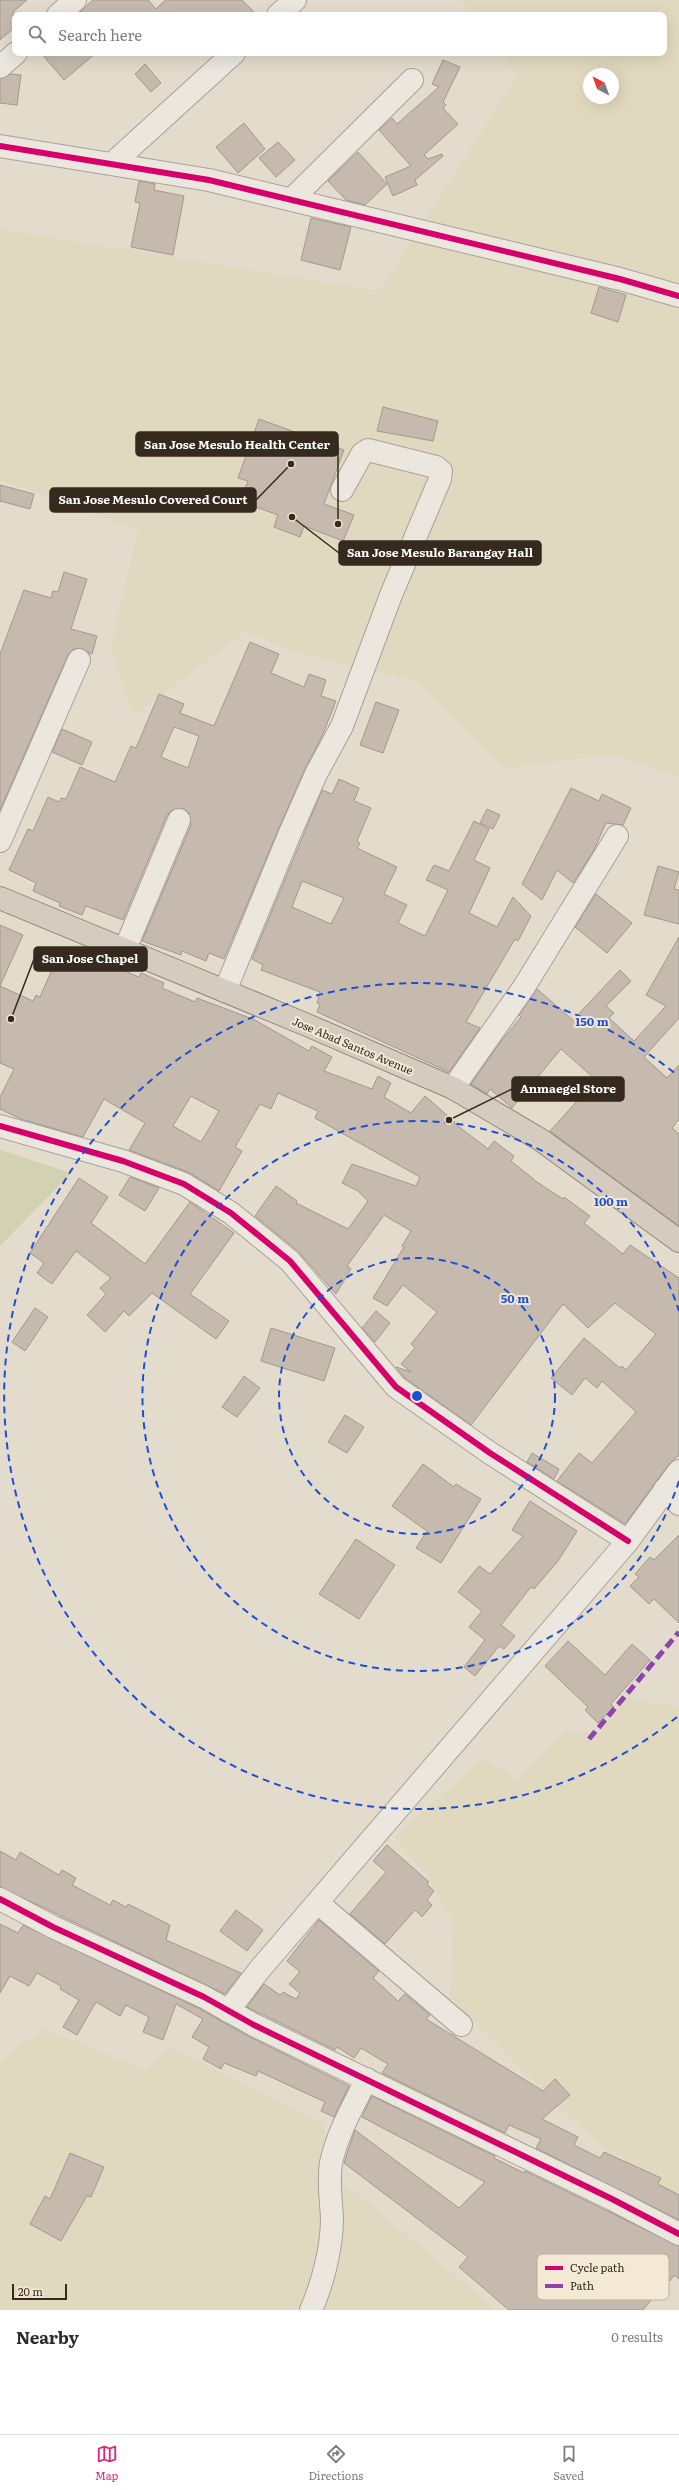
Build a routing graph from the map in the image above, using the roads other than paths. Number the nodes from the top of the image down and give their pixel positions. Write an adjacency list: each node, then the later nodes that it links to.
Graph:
1 (74, 0): 3 (street)
2 (295, 0): 4 (street)
3 (61, 12)
4 (281, 12)
5 (13, 56): 7 (street)
6 (231, 56): 10 (street)
7 (0, 67)
8 (412, 80): 11 (street)
9 (0, 146): 10 (street)
10 (112, 164): 11 (street)
11 (292, 199): 12 (street)
12 (679, 296)
13 (342, 490): 20 (street)
14 (79, 660): 17 (street)
15 (179, 820): 19 (street)
16 (617, 836): 21 (street)
17 (0, 841)
18 (0, 898): 19 (highway, Jose Abad Santos Avenue)
19 (125, 949): 20 (highway, Jose Abad Santos Avenue)
20 (226, 991): 21 (highway, Jose Abad Santos Avenue)
21 (453, 1088): 23 (highway, Jose Abad Santos Avenue)
22 (0, 1126): 26 (street)
23 (679, 1240)
24 (679, 1471): 25 (street)
25 (672, 1497): 26 (street)
26 (628, 1542): 28 (street)
27 (0, 1899): 29 (street)
28 (318, 1903): 29 (street); 30 (street)
29 (228, 2011): 31 (street)
30 (461, 2025)
31 (367, 2079): 32 (street); 33 (street)
32 (679, 2234)
33 (311, 2310)

